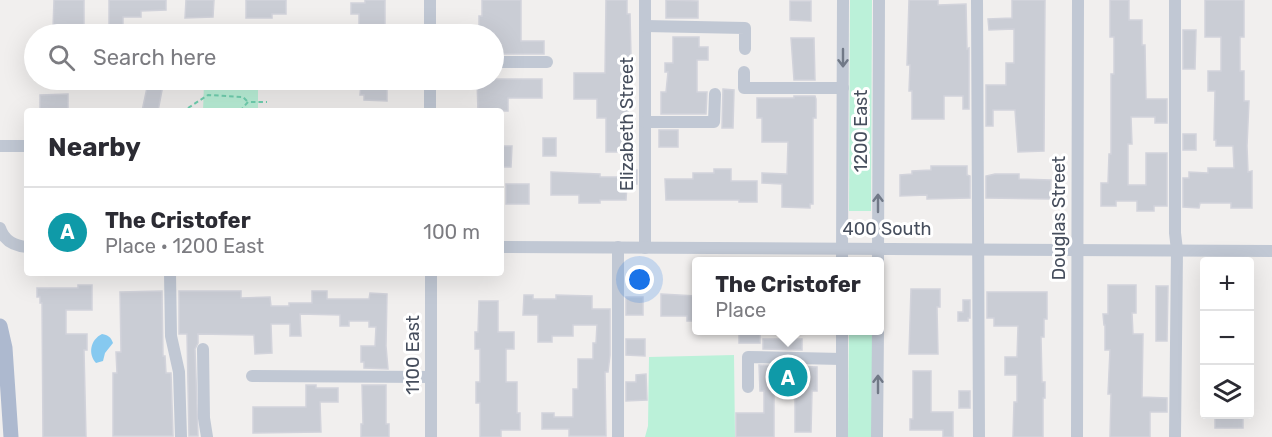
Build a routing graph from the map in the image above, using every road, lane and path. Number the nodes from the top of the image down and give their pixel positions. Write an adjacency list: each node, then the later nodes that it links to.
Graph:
1 (430, 0): 8 (street)
2 (645, 0): 9 (street, Elizabeth Street)
3 (843, 0): 14 (street, 1200 East, one-way to 14)
4 (879, 0): 35 (street, 1200 East, one-way to 4)
5 (977, 0): 30 (street)
6 (1078, 0): 31 (street, Douglas Street)
7 (1175, 0): 32 (street)
8 (430, 24)
9 (645, 26): 10 (street); 22 (street, Elizabeth Street)
10 (745, 49)
11 (504, 62): 12 (street)
12 (547, 62)
13 (744, 72): 14 (street)
14 (843, 88): 34 (street, 1200 East)
15 (430, 90): 21 (street)
16 (715, 94): 22 (street)
17 (248, 102): 18 (path); 19 (path); 20 (path)
18 (267, 102)
19 (188, 108)
20 (243, 108)
21 (430, 108)
22 (645, 122): 29 (street, Elizabeth Street)
23 (0, 146): 24 (street)
24 (24, 146)
25 (0, 228): 26 (street)
26 (24, 247)
27 (504, 247): 28 (street, 400 South)
28 (618, 247): 29 (street, 400 South); 50 (street)
29 (645, 248): 34 (street, 400 South)
30 (978, 249): 31 (street, 400 South); 35 (street, 400 South); 53 (street)
31 (1077, 250): 32 (street, 400 South); 54 (street, Douglas Street)
32 (1177, 250): 33 (street, 400 South); 55 (street)
33 (1272, 251)
34 (842, 255): 35 (street, 400 South)
35 (878, 255)
36 (170, 276): 47 (street)
37 (431, 276): 44 (street, 1100 East)
38 (0, 326): 46 (main road)
39 (842, 335): 42 (street)
40 (878, 335): 52 (street, one-way to 40)
41 (203, 349): 48 (street)
42 (842, 359): 45 (street); 51 (street)
43 (252, 376): 44 (street)
44 (431, 377): 49 (street, 1100 East)
45 (748, 387)
46 (11, 437)
47 (181, 437)
48 (207, 437)
49 (431, 437)
50 (618, 437)
51 (842, 437)
52 (877, 437)
53 (979, 437)
54 (1077, 437)
55 (1175, 437)

